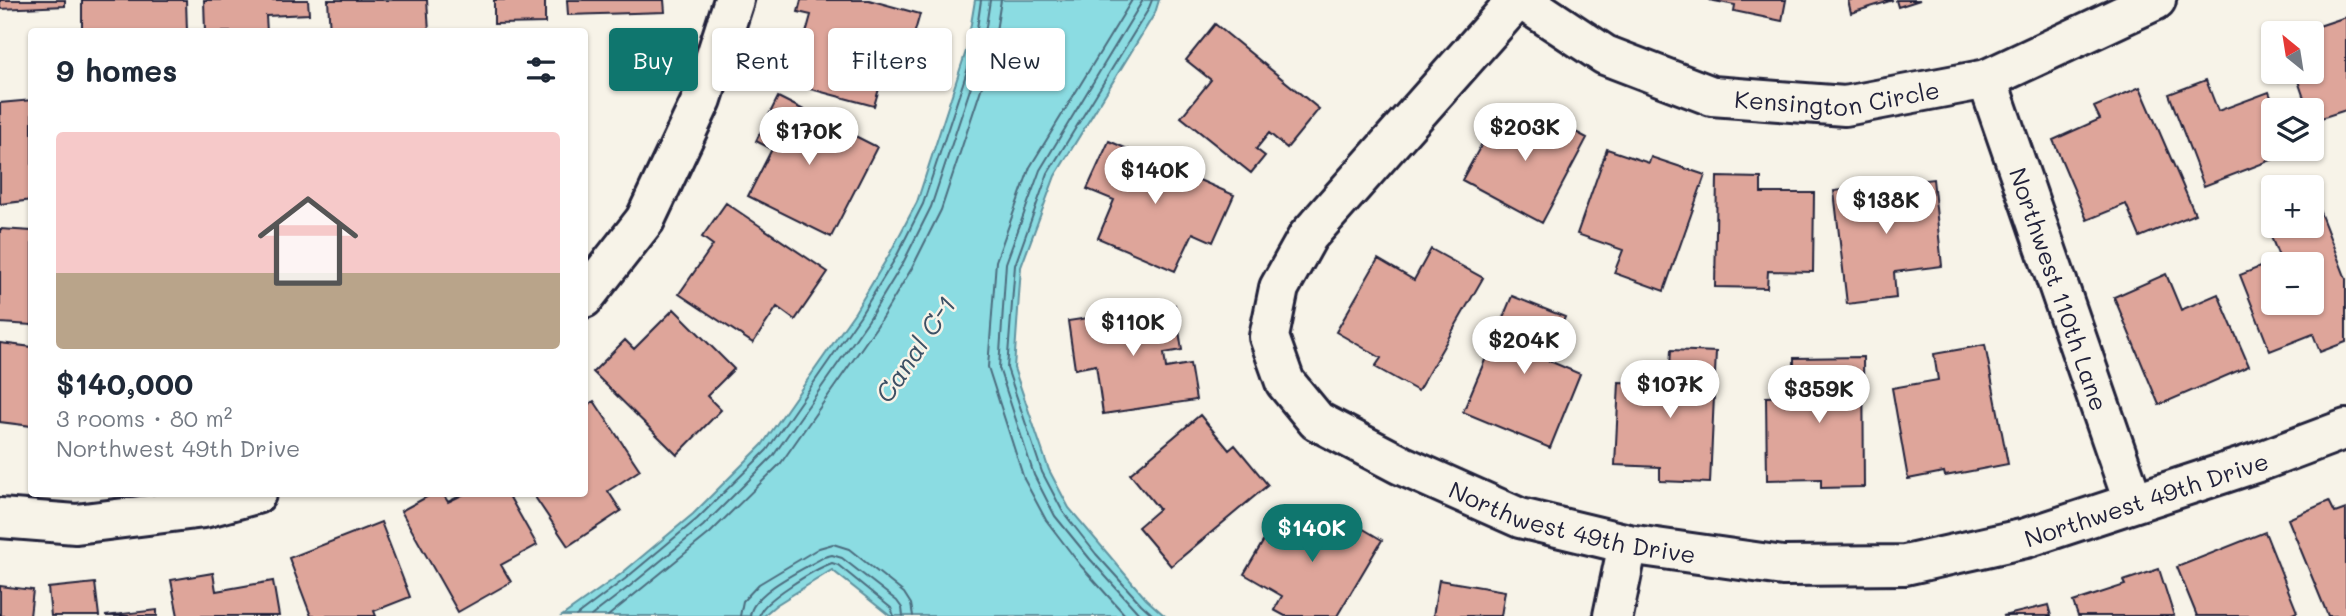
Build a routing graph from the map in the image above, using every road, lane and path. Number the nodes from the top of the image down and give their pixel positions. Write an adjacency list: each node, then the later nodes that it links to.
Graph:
1 (734, 0): 5 (street)
2 (1519, 0): 4 (street, Kensington Circle); 10 (street, Northwest 49th Drive)
3 (2156, 0): 4 (street, Kensington Circle)
4 (1986, 79): 8 (street, Northwest 110th Lane)
5 (588, 293)
6 (2346, 429): 8 (street, Northwest 49th Drive)
7 (245, 497): 9 (street)
8 (2133, 502): 10 (street, Northwest 49th Drive)
9 (0, 518)
10 (1628, 544): 11 (street)
11 (1613, 616)

